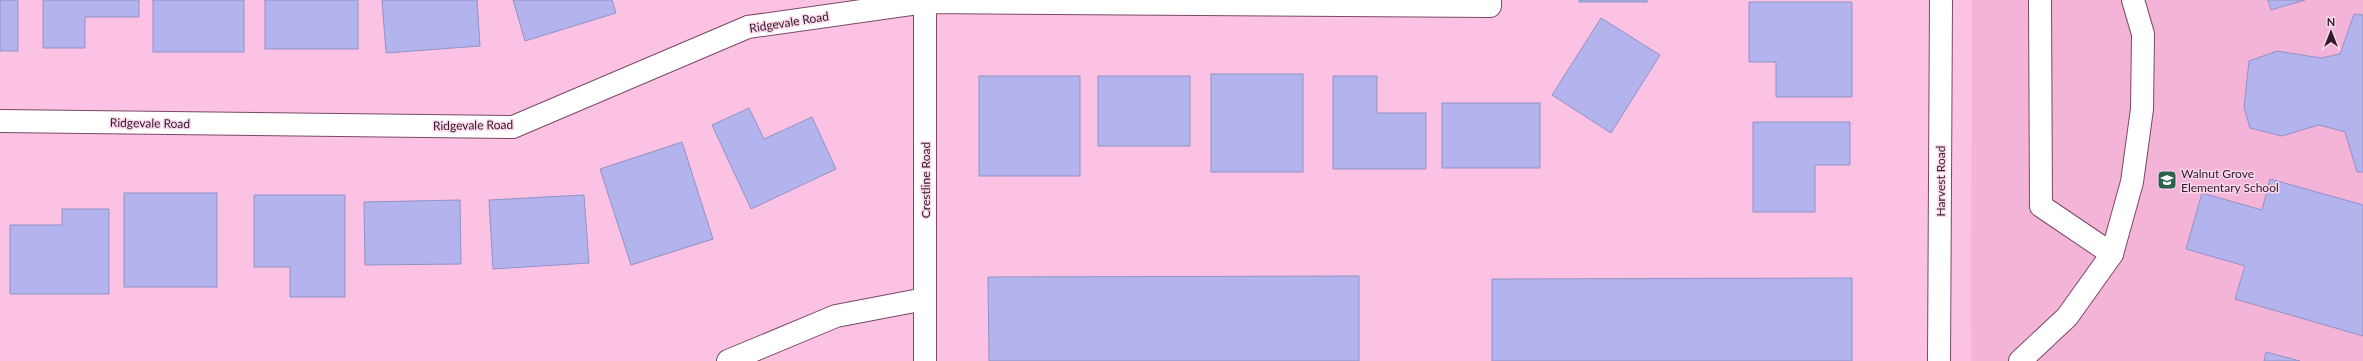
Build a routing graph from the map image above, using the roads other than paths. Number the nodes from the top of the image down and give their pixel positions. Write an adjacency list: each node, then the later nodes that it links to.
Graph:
1 (1490, 0): 5 (street, Ridgevale Road)
2 (1941, 0): 11 (street, Harvest Road)
3 (2040, 0): 7 (street)
4 (2133, 0): 7 (street)
5 (925, 1): 6 (street, Ridgevale Road); 8 (street, Crestline Road)
6 (0, 121)
7 (2112, 254): 12 (street)
8 (925, 299): 9 (street); 10 (street, Crestline Road)
9 (728, 361)
10 (925, 361)
11 (1939, 361)
12 (2020, 361)

